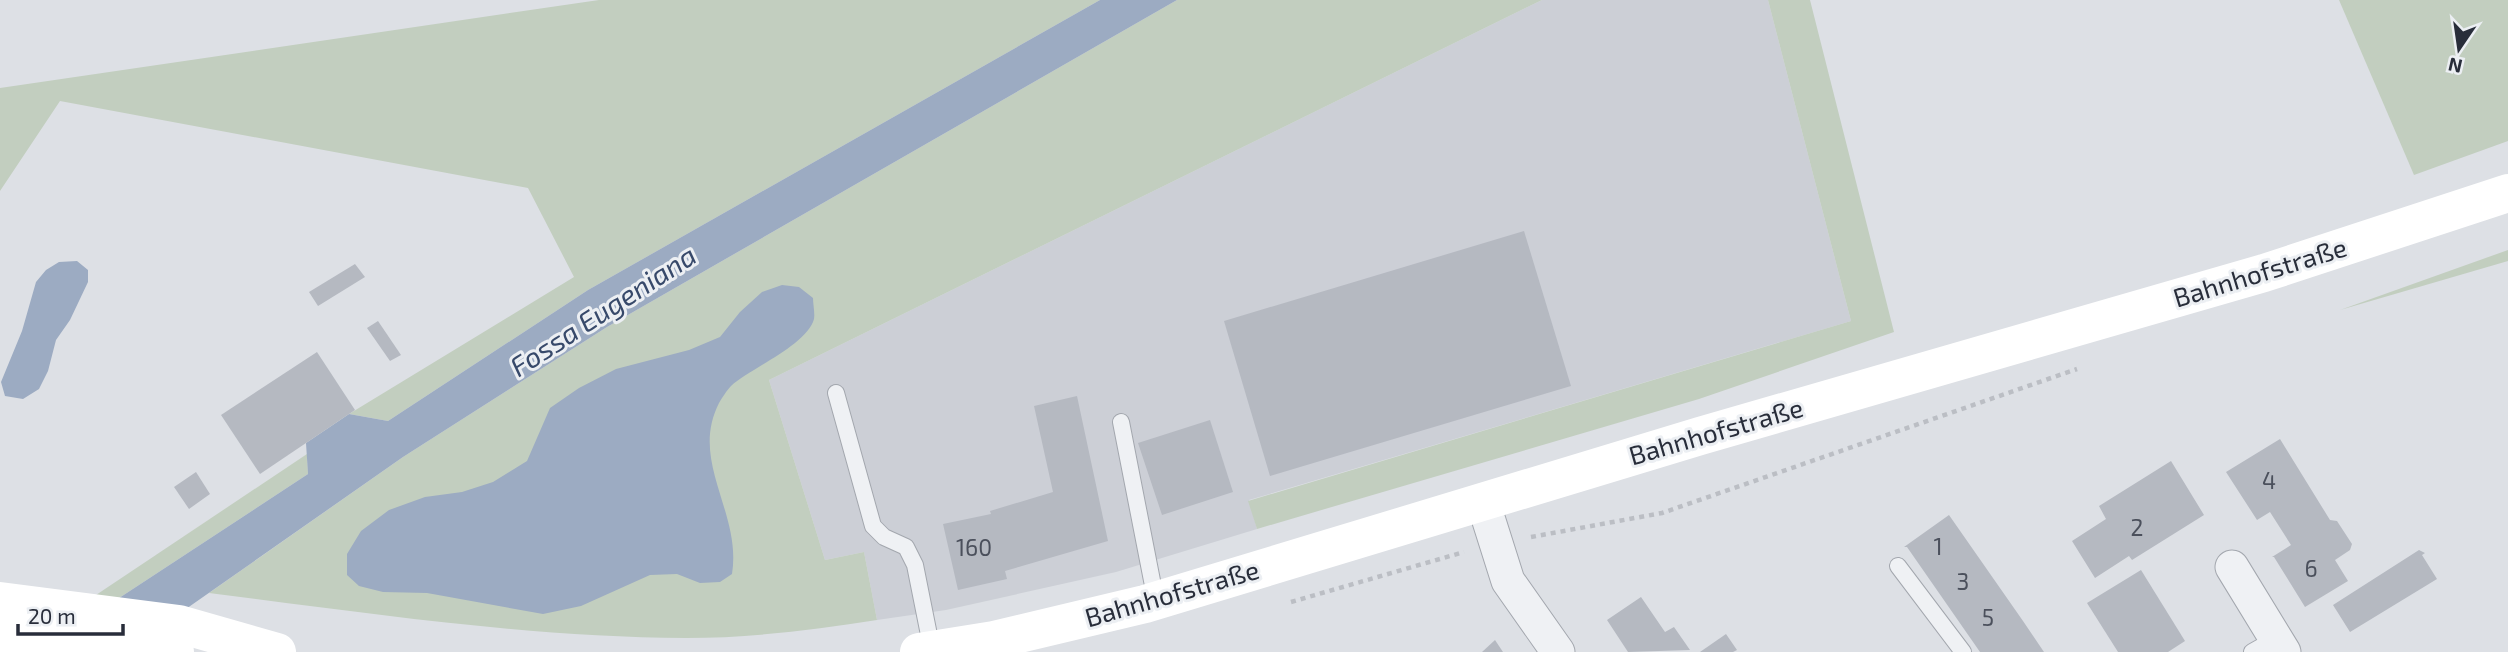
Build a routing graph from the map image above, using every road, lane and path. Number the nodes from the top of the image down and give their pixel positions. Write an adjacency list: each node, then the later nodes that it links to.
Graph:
1 (2508, 193): 5 (street, Bahnhofstraße)
2 (2082, 367): 6 (path)
3 (836, 393): 15 (lane)
4 (1121, 422): 10 (lane)
5 (1483, 502): 6 (street); 10 (street, Bahnhofstraße)
6 (1495, 543): 11 (path); 17 (street)
7 (1898, 566): 18 (lane)
8 (2232, 567): 14 (street)
9 (0, 601): 13 (street)
10 (1156, 601): 15 (street, Bahnhofstraße)
11 (1284, 604)
12 (0, 634): 13 (street)
13 (172, 643): 16 (street)
14 (2270, 648)
15 (925, 651)
16 (277, 652)
17 (1558, 652)
18 (1963, 652)

